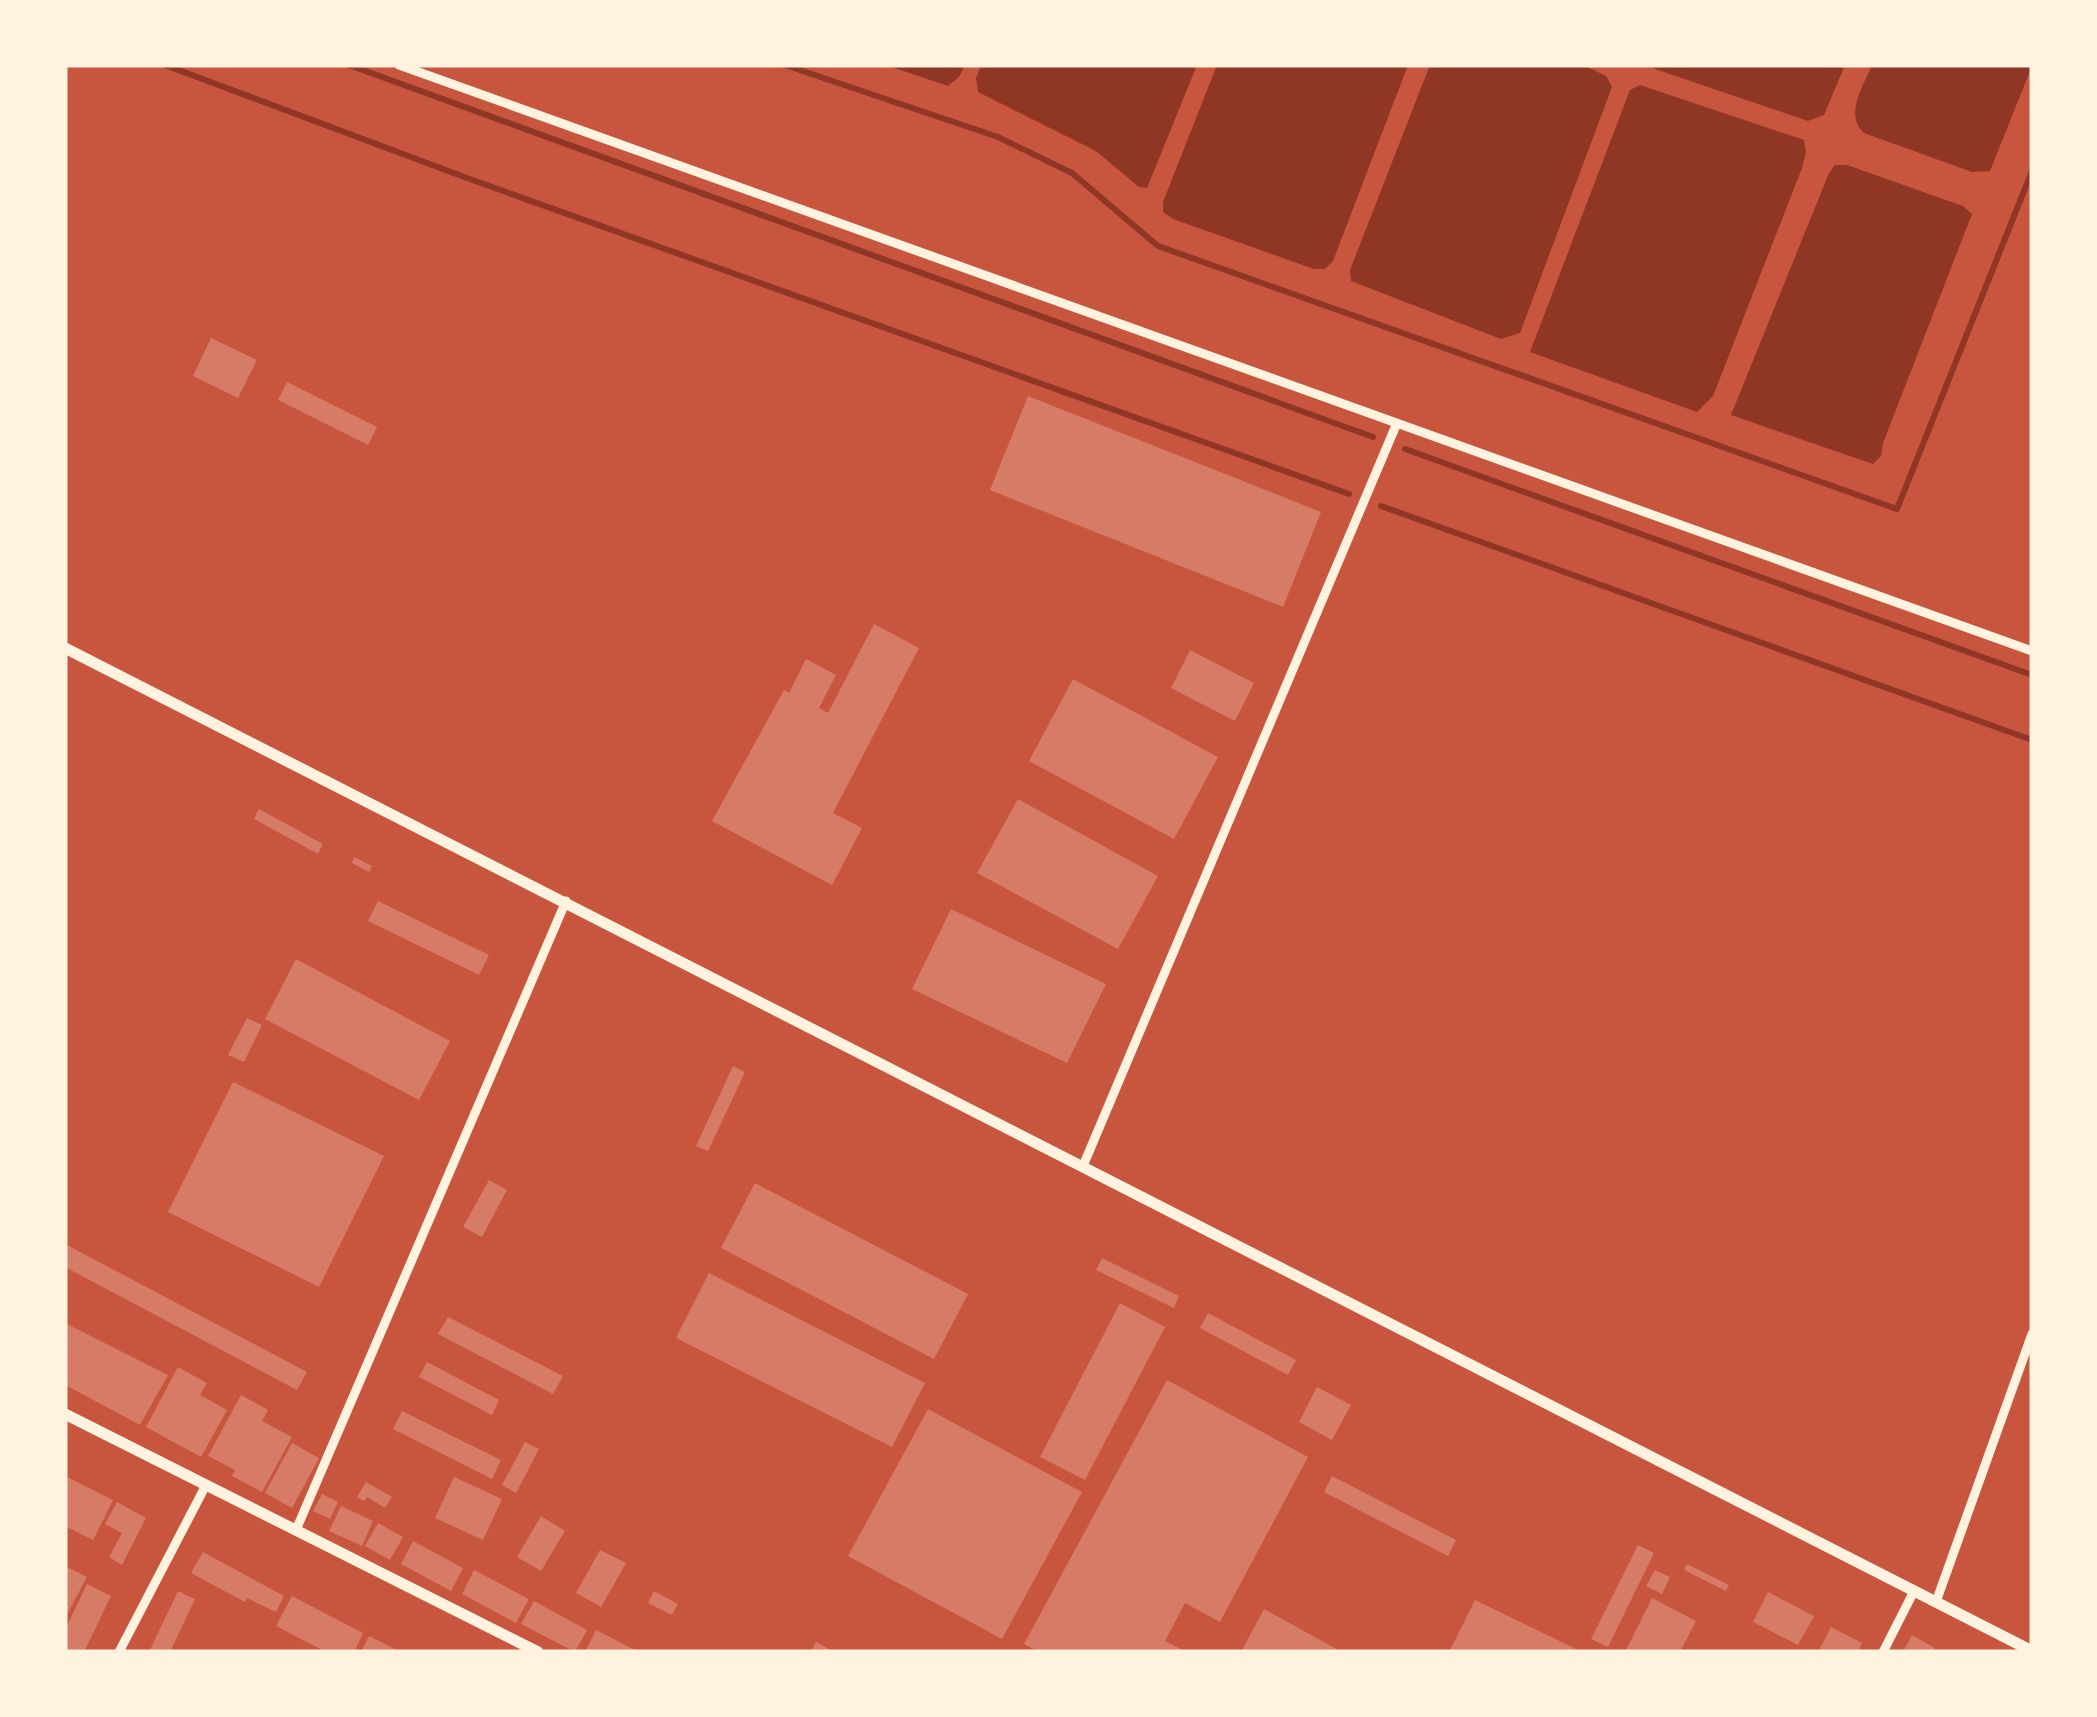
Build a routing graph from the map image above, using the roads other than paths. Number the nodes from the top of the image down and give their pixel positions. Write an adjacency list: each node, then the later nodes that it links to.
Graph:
1 (399, 65): 2 (street)
2 (1397, 423): 4 (street); 6 (street)
3 (65, 648): 5 (street)
4 (2032, 651)
5 (566, 901): 6 (street); 10 (street)
6 (1083, 1166): 11 (street)
7 (2032, 1334): 12 (street)
8 (65, 1414): 9 (street)
9 (206, 1485): 10 (street); 14 (street)
10 (296, 1530): 15 (street)
11 (1914, 1591): 12 (street); 16 (street)
12 (1936, 1602): 13 (street)
13 (2032, 1651)
14 (119, 1652)
15 (538, 1652)
16 (1883, 1652)

